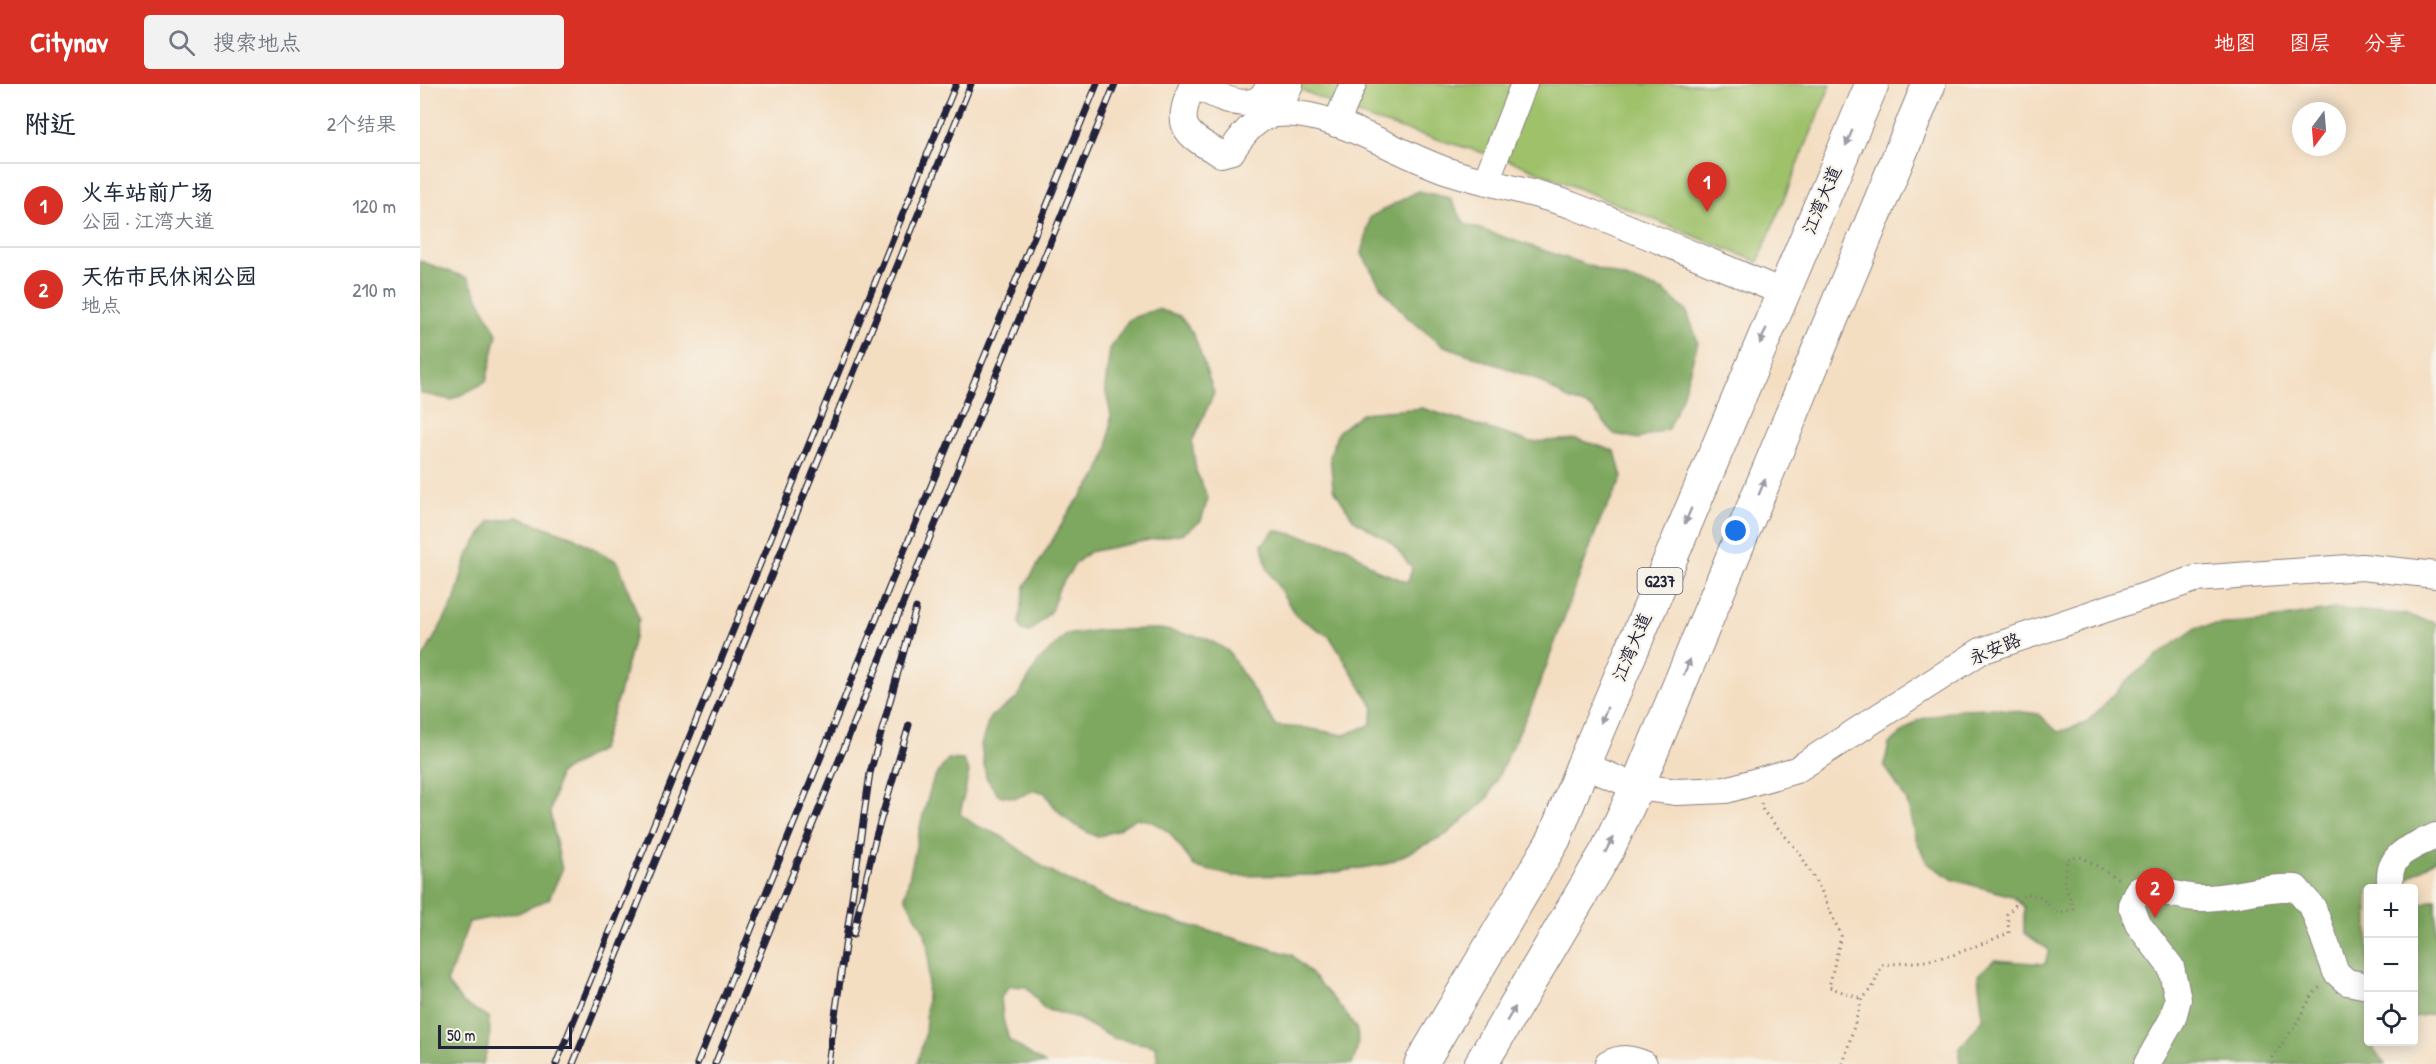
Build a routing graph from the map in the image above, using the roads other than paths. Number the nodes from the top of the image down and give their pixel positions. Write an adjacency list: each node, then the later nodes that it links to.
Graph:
1 (1193, 84): 2 (street); 8 (street)
2 (1269, 84)
3 (1290, 84): 8 (street)
4 (1353, 84): 9 (street)
5 (1524, 84): 10 (street)
6 (1872, 84): 11 (highway, 江湾大道 / G237, one-way to 11)
7 (1929, 84): 14 (highway, one-way to 7)
8 (1278, 114): 9 (street)
9 (1335, 124): 10 (street)
10 (1486, 181): 11 (street)
11 (1782, 292): 13 (highway, 江湾大道 / G237, one-way to 13)
12 (2436, 575): 14 (street, 永安路)
13 (1583, 765): 14 (street, 永安路); 18 (highway, 江湾大道 / G237)
14 (1637, 787): 19 (highway, one-way to 14)
15 (2436, 836): 16 (street)
16 (2391, 884)
17 (2364, 985): 22 (street)
18 (1421, 1064)
19 (1481, 1064)
20 (1608, 1064): 21 (street)
21 (1644, 1064)
22 (2147, 1064)

